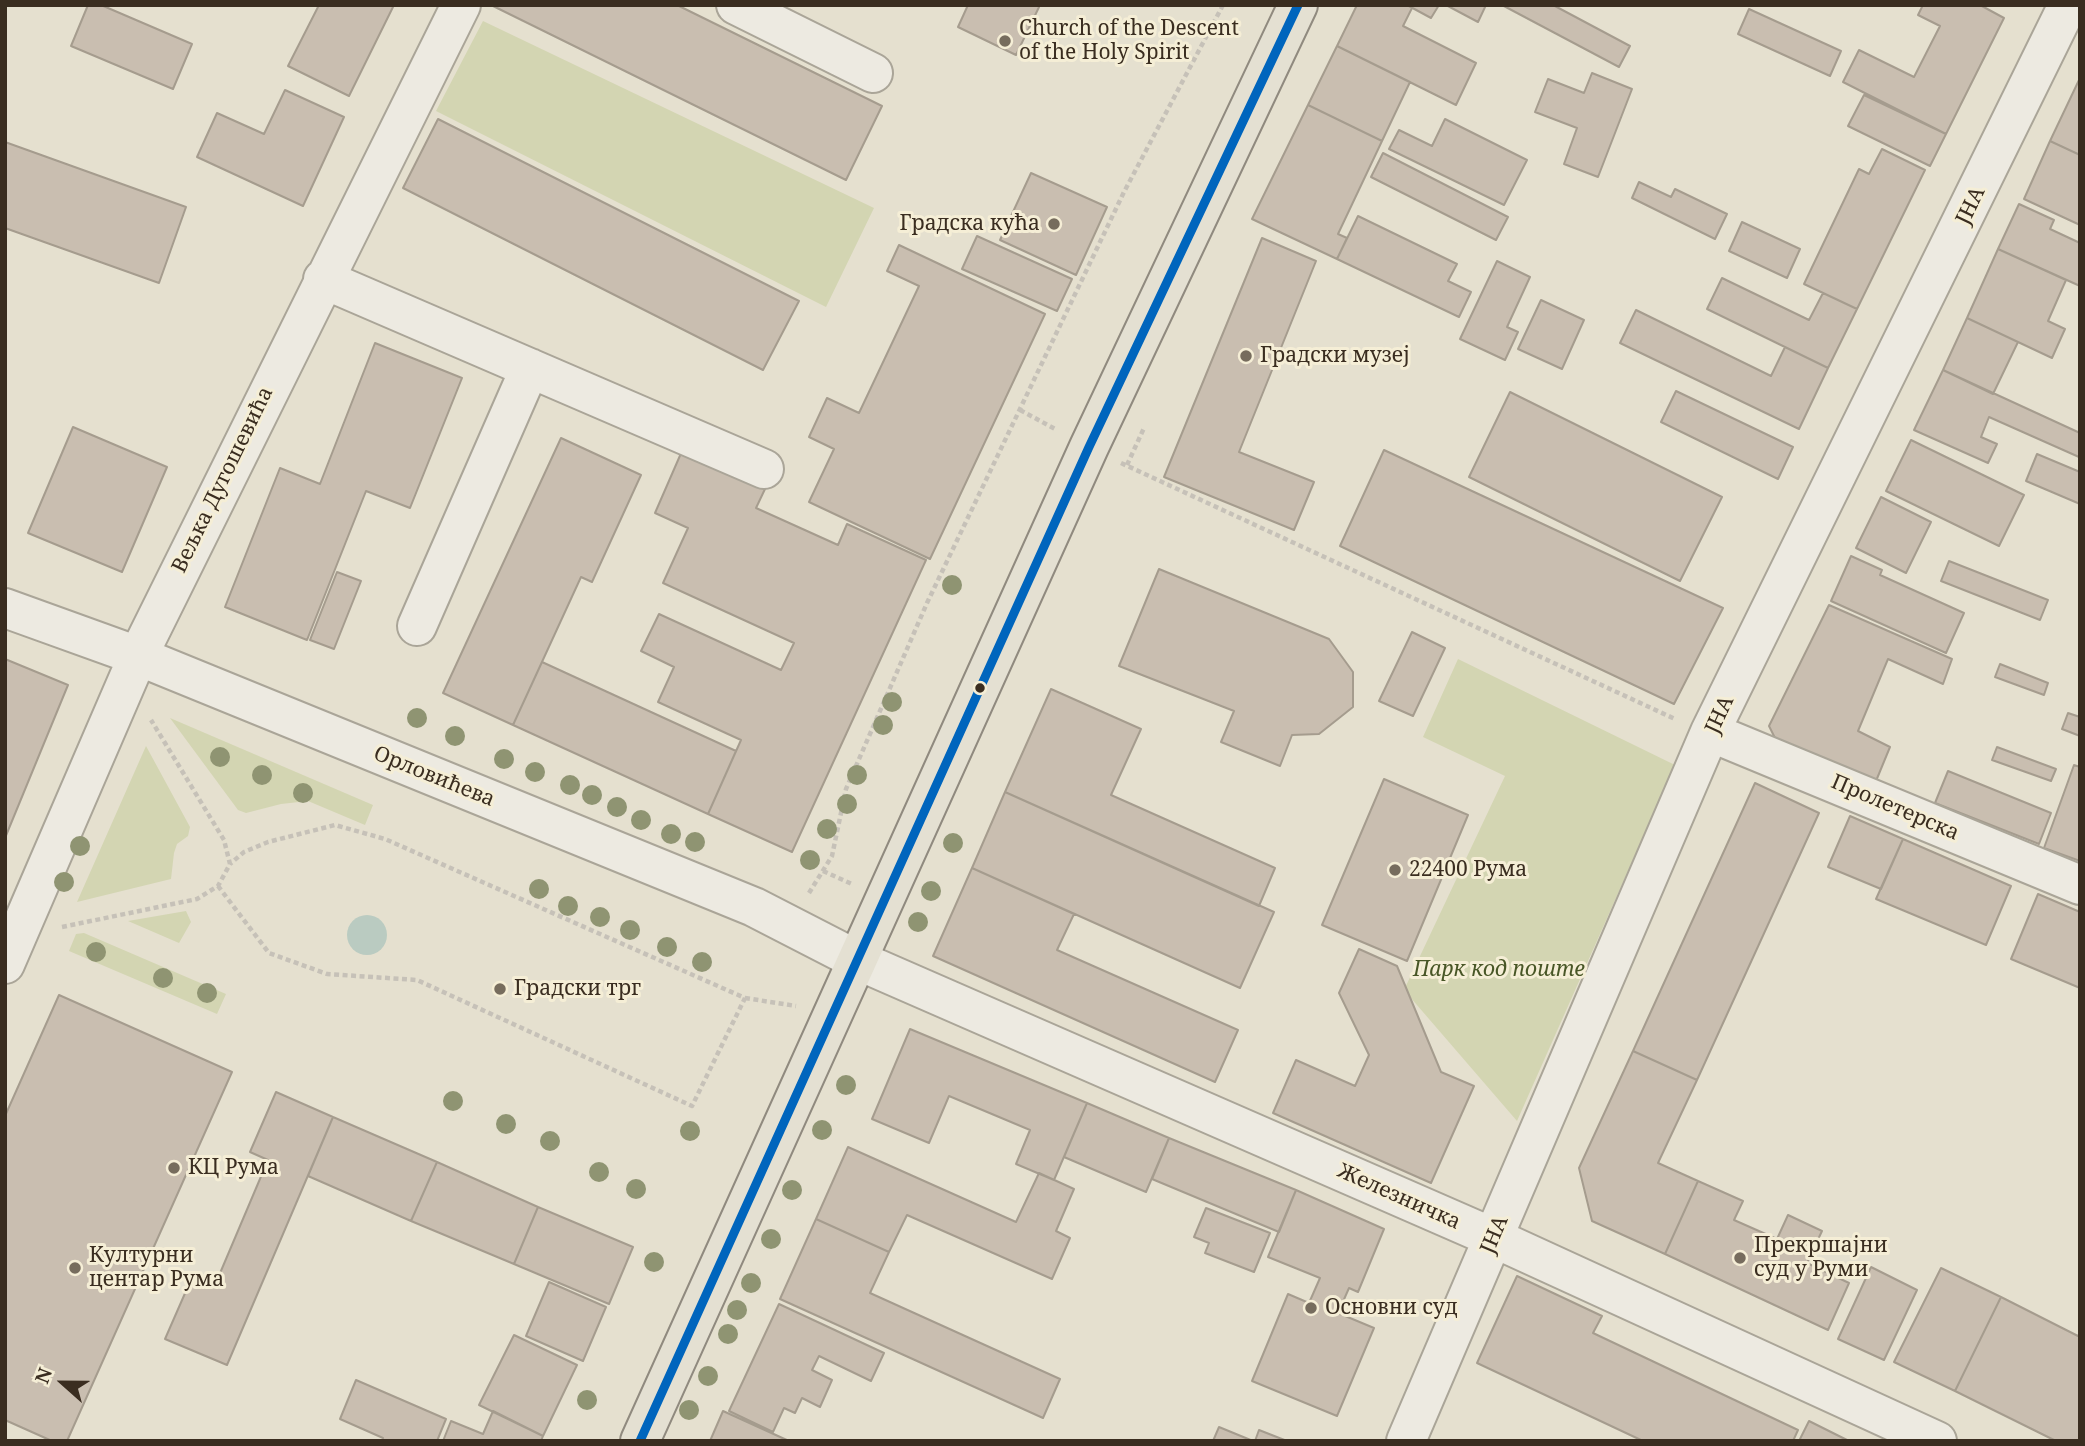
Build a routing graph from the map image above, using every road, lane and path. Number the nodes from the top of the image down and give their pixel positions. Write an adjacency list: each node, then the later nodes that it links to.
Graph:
1 (461, 5): 7 (street, Вељка Дугошевића)
2 (736, 5): 6 (street)
3 (1223, 5): 18 (path)
4 (1298, 5): 9 (main road)
5 (2068, 5): 14 (street, ЈНА)
6 (873, 73)
7 (323, 279): 8 (street); 13 (street, Вељка Дугошевића)
8 (530, 368): 10 (street); 12 (street)
9 (1089, 447): 14 (path); 20 (main road)
10 (764, 469)
11 (5, 608): 13 (street, Орловићева)
12 (417, 626)
13 (131, 673): 15 (path); 18 (street, Орловићева); 19 (street, Вељка Дугошевића)
14 (1707, 741): 17 (street, Пролетерска); 23 (street, ЈНА)
15 (229, 864): 16 (path); 21 (path)
16 (218, 886): 19 (path); 21 (path)
17 (2080, 886)
18 (775, 918): 20 (street, Орловићева)
19 (13, 948)
20 (857, 960): 22 (main road); 23 (street, Железничка)
21 (745, 998): 22 (path)
22 (834, 1014): 24 (main road)
23 (1494, 1238): 25 (street, ЈНА); 26 (street, Железничка)
24 (640, 1441)
25 (1406, 1441)
26 (1937, 1441)

